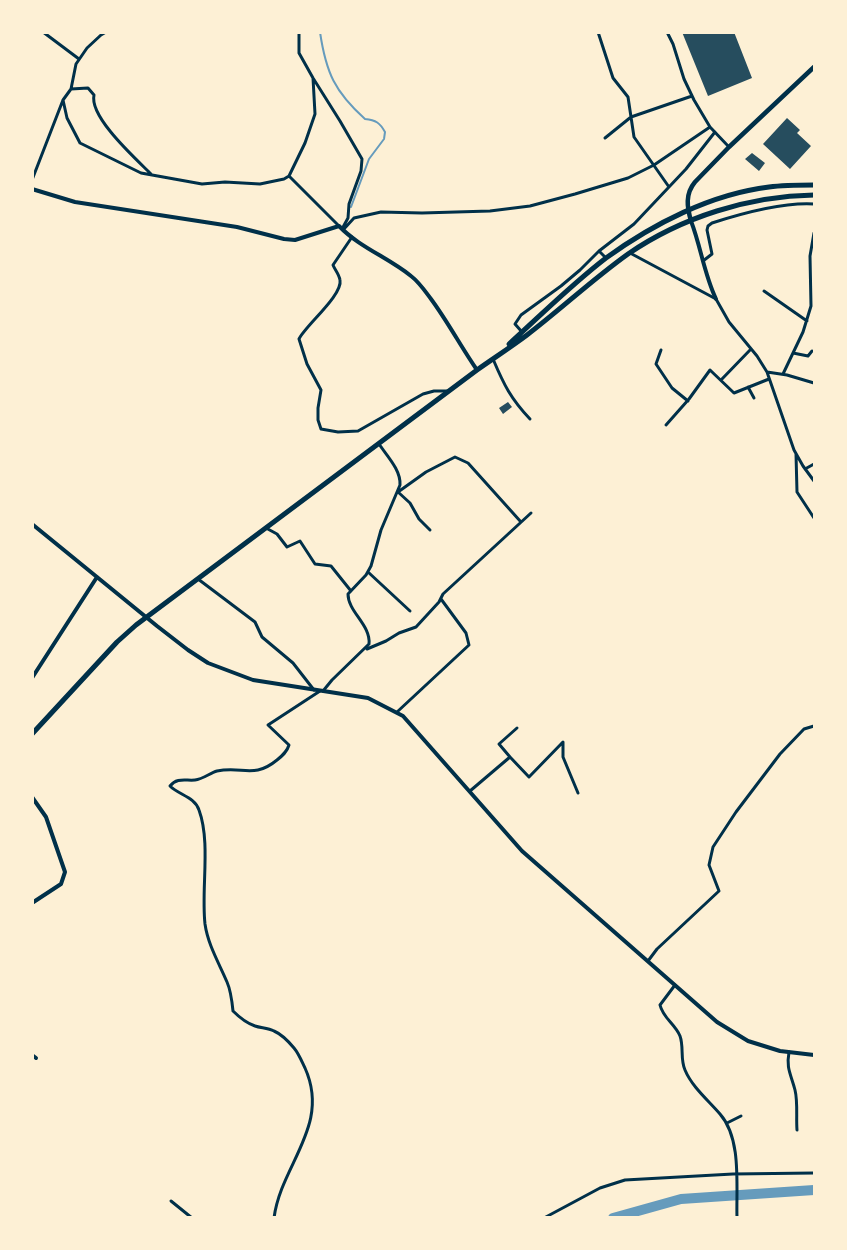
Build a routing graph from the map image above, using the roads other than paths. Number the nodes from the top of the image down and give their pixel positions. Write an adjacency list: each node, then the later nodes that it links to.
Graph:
1 (43, 32): 6 (street)
2 (106, 32): 6 (street)
3 (299, 32): 8 (street)
4 (598, 32): 12 (street)
5 (667, 32): 10 (street)
6 (79, 59): 9 (street)
7 (814, 67): 16 (main road)
8 (312, 78): 19 (street); 28 (street)
9 (71, 89): 11 (street); 18 (street)
10 (692, 96): 12 (street); 13 (street)
11 (63, 100): 18 (street); 20 (street)
12 (632, 117): 15 (street); 17 (street)
13 (710, 127): 14 (street); 17 (street)
14 (715, 132): 16 (street); 23 (street)
15 (605, 138)
16 (729, 147): 26 (main road)
17 (654, 165): 23 (street); 28 (street)
18 (152, 175): 19 (street)
19 (289, 176): 28 (street)
20 (32, 180)
21 (814, 185): 26 (highway)
22 (32, 188): 28 (street)
23 (670, 188): 31 (street)
24 (814, 195): 27 (highway)
25 (814, 204): 34 (street)
26 (688, 211): 27 (main road); 33 (highway)
27 (692, 221): 32 (highway); 34 (street)
28 (341, 229): 30 (street)
29 (814, 233): 37 (street)
30 (352, 237): 44 (street); 51 (street)
31 (599, 251): 33 (street); 38 (street)
32 (630, 253): 36 (street); 43 (highway)
33 (606, 258): 38 (highway)
34 (703, 261): 36 (street)
35 (764, 291): 37 (street)
36 (716, 299): 39 (street)
37 (807, 322): 42 (street)
38 (522, 332): 43 (highway)
39 (751, 349): 45 (street); 48 (street)
40 (661, 350): 53 (street)
41 (812, 351): 42 (street)
42 (793, 353): 46 (street)
43 (493, 359): 44 (highway); 54 (street)
44 (477, 370): 51 (highway)
45 (767, 372): 46 (street); 47 (street)
46 (783, 374): 49 (street)
47 (769, 379): 50 (street); 57 (street)
48 (721, 380): 50 (street); 53 (street)
49 (814, 383)
50 (748, 387): 52 (street)
51 (449, 391): 56 (highway)
52 (754, 398)
53 (688, 401): 55 (street)
54 (530, 420)
55 (666, 425)
56 (379, 444): 61 (street); 66 (highway)
57 (796, 454): 59 (street); 63 (street)
58 (814, 464): 59 (street)
59 (805, 469): 60 (street)
60 (814, 481)
61 (398, 492): 64 (street); 67 (street); 68 (street)
62 (531, 513): 64 (street)
63 (814, 518)
64 (521, 522): 72 (street)
65 (32, 524): 69 (street)
66 (266, 528): 70 (highway); 71 (street)
67 (430, 530)
68 (368, 572): 71 (street); 73 (street)
69 (97, 577): 75 (street); 76 (street)
70 (198, 579): 76 (street); 81 (highway)
71 (351, 591): 74 (street)
72 (441, 598): 74 (street); 78 (street)
73 (410, 611)
74 (364, 650): 77 (street)
75 (32, 678)
76 (314, 690): 77 (street)
77 (321, 691): 78 (street); 98 (street)
78 (397, 712): 83 (street)
79 (814, 726): 87 (street)
80 (517, 728): 82 (street)
81 (32, 734)
82 (510, 757): 83 (street); 84 (street)
83 (470, 791): 87 (street)
84 (578, 793)
85 (32, 797): 86 (street)
86 (32, 903)
87 (648, 961): 88 (street)
88 (675, 985): 89 (street); 92 (street)
89 (789, 1052): 90 (street); 93 (street)
90 (814, 1055)
91 (741, 1116): 92 (street)
92 (727, 1123): 95 (street)
93 (797, 1130)
94 (814, 1173): 95 (street)
95 (736, 1174): 99 (street); 100 (street)
96 (171, 1202): 97 (street)
97 (192, 1218)
98 (274, 1218)
99 (544, 1218)
100 (737, 1218)

